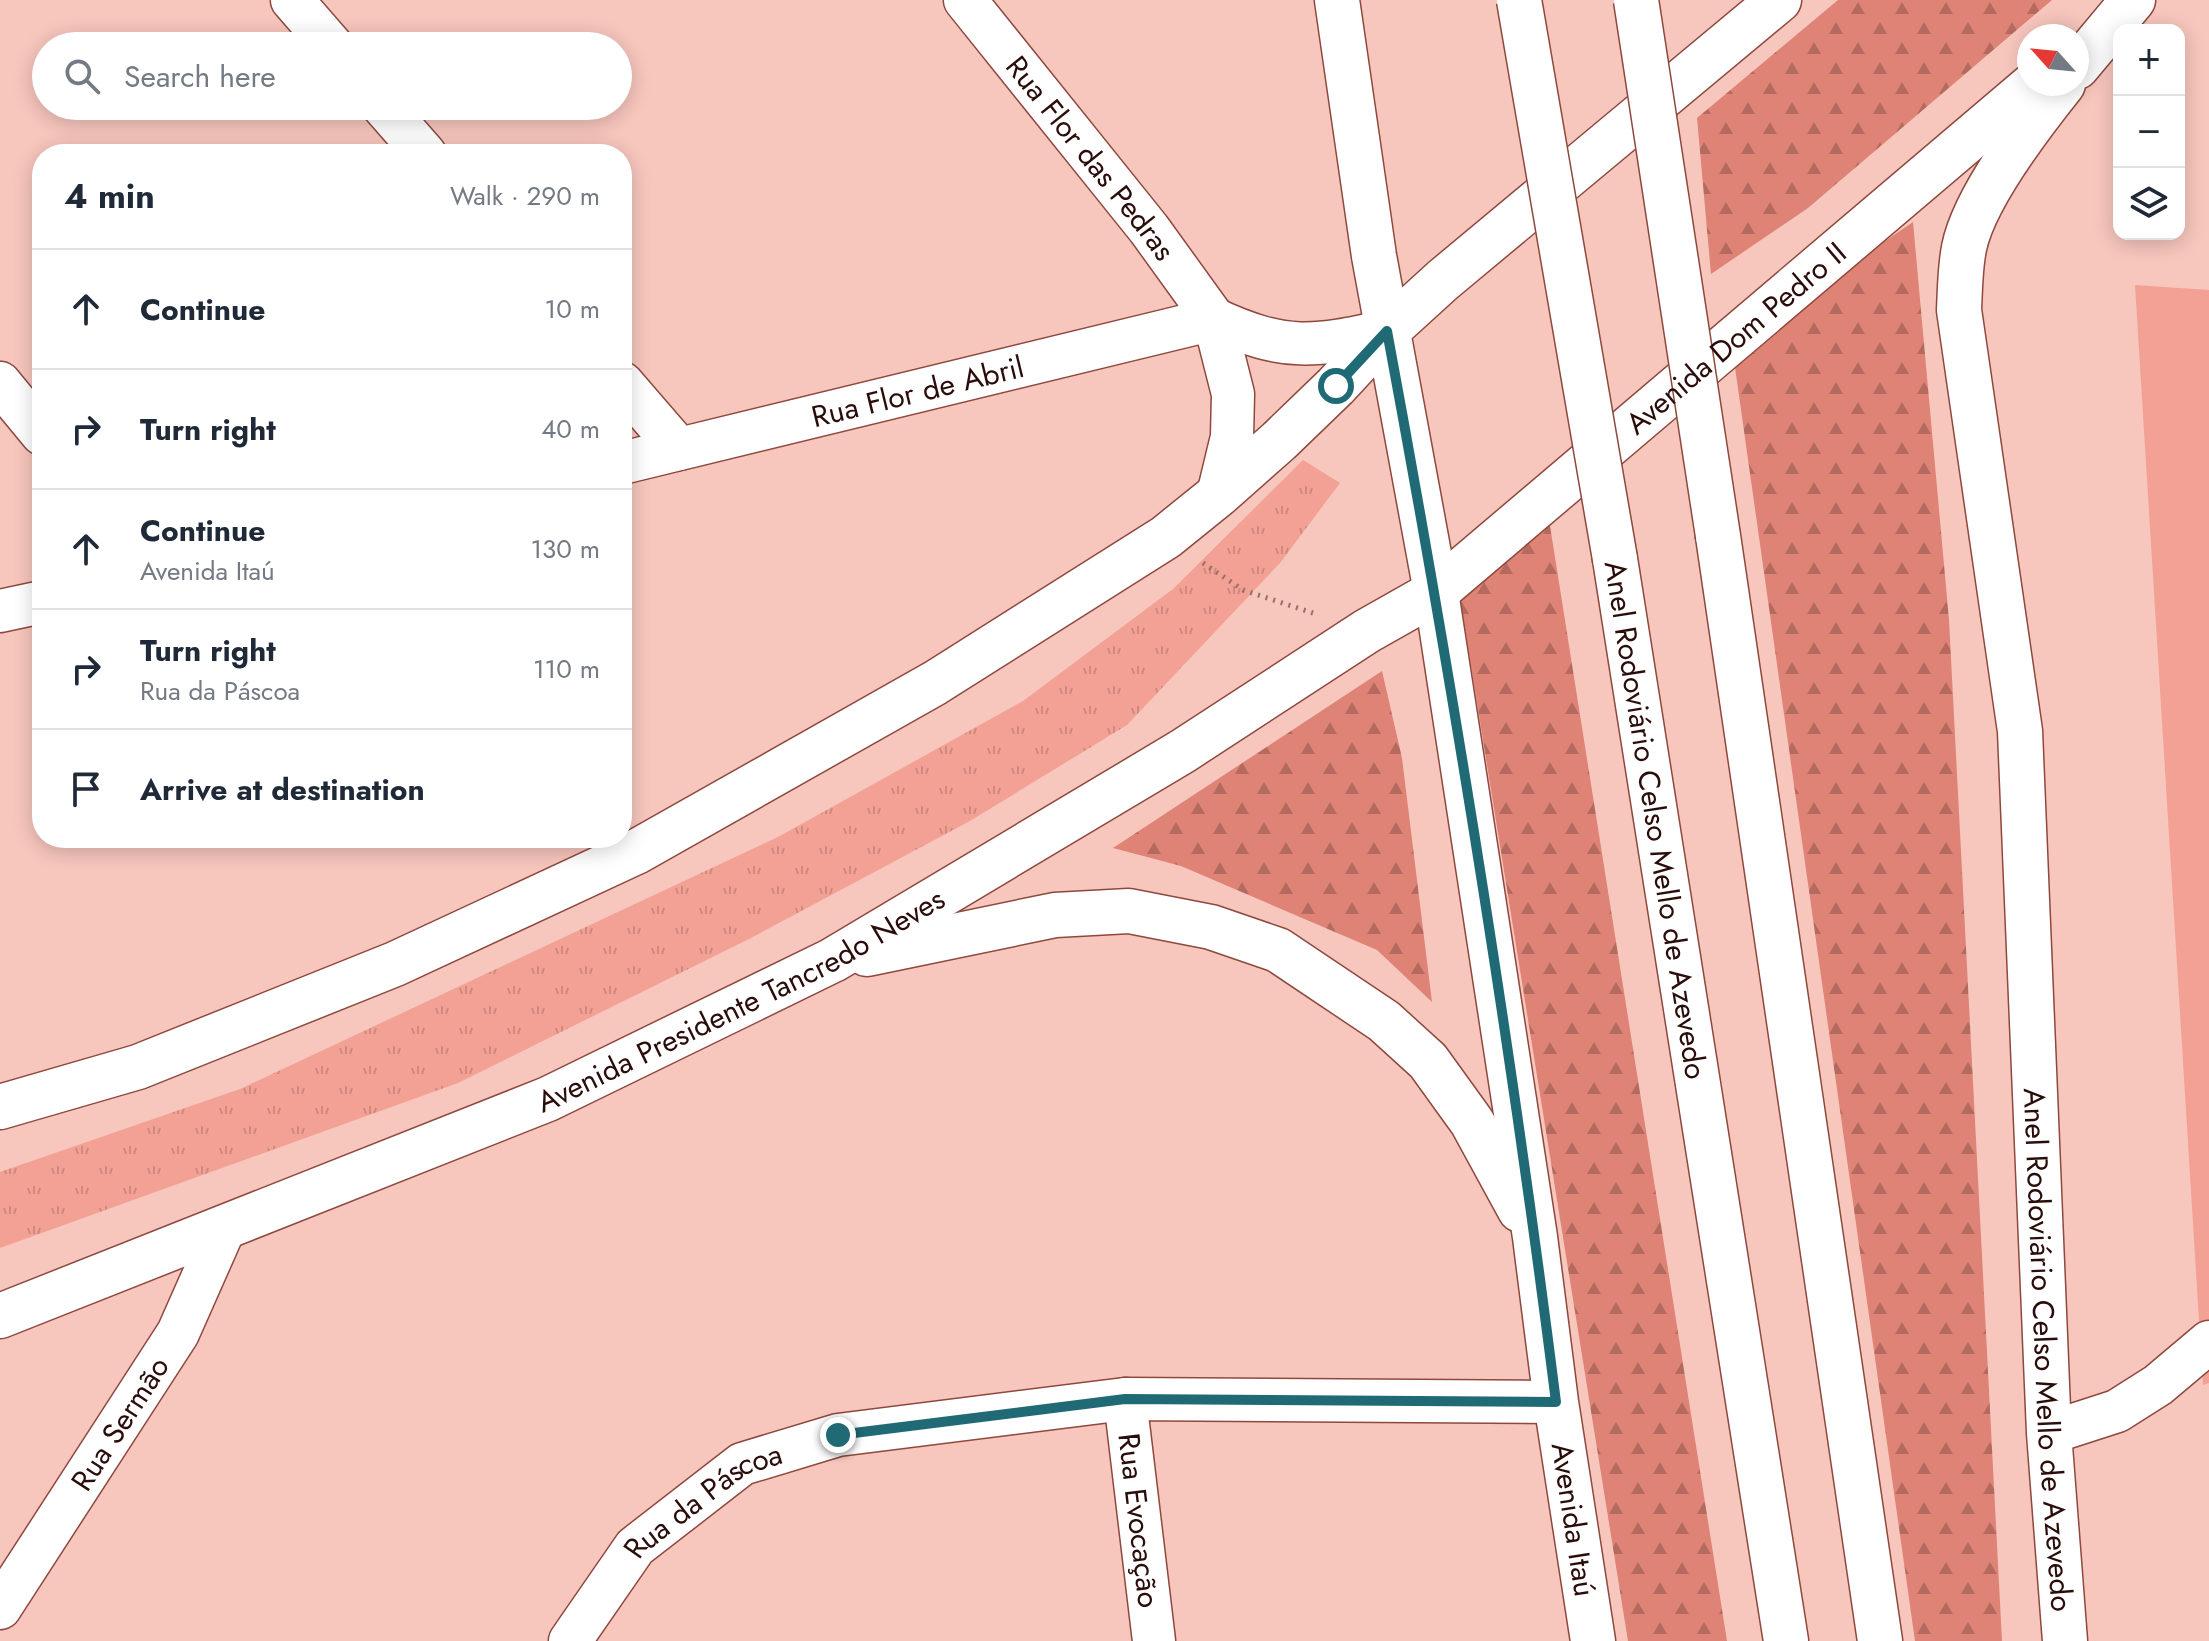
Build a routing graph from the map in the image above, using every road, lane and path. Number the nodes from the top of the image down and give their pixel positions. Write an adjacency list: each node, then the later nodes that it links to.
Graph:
1 (292, 0): 8 (street)
2 (965, 0): 15 (street, Rua Flor das Pedras)
3 (1337, 0): 16 (main road)
4 (1519, 0): 41 (main road, Anel Rodoviário Celso Mello de Azevedo, bridge)
5 (1636, 0): 42 (main road, bridge)
6 (1779, 0): 16 (main road)
7 (2132, 0): 9 (main road); 10 (main road)
8 (320, 32)
9 (2089, 37)
10 (2089, 52)
11 (2020, 96): 24 (main road, Avenida Dom Pedro II)
12 (2054, 96): 36 (main road, Anel Rodoviário Celso Mello de Azevedo)
13 (395, 120): 14 (street)
14 (416, 144)
15 (1214, 319): 16 (street, Rua Flor das Pedras); 20 (street, Rua Flor de Abril); 22 (street, Rua Flor das Pedras)
16 (1387, 331): 22 (main road); 24 (main road)
17 (0, 383): 19 (street)
18 (632, 395): 20 (street)
19 (32, 422)
20 (679, 449): 21 (street, Rua Flor de Abril)
21 (632, 461)
22 (1218, 495): 23 (main road)
23 (1166, 537): 27 (path); 29 (main road)
24 (1436, 592): 27 (main road, Avenida Presidente Tancredo Neves); 31 (main road, Avenida Itaú)
25 (32, 604): 26 (street)
26 (0, 611)
27 (1367, 631): 28 (main road, Avenida Presidente Tancredo Neves)
28 (833, 960): 30 (main road, Avenida Presidente Tancredo Neves); 31 (main road)
29 (0, 1107)
30 (224, 1229): 32 (main road, Avenida Presidente Tancredo Neves); 37 (street, Rua Sermão)
31 (1535, 1237): 35 (main road, Avenida Itaú)
32 (0, 1316)
33 (2209, 1342): 36 (street)
34 (1125, 1399): 35 (street, Rua da Páscoa); 38 (street, Rua da Páscoa); 39 (street, Rua Evocação)
35 (1556, 1402): 40 (main road, Avenida Itaú)
36 (2049, 1433): 43 (main road, Anel Rodoviário Celso Mello de Azevedo)
37 (0, 1608)
38 (570, 1641)
39 (1154, 1641)
40 (1593, 1641)
41 (1786, 1641)
42 (1880, 1641)
43 (2065, 1641)

